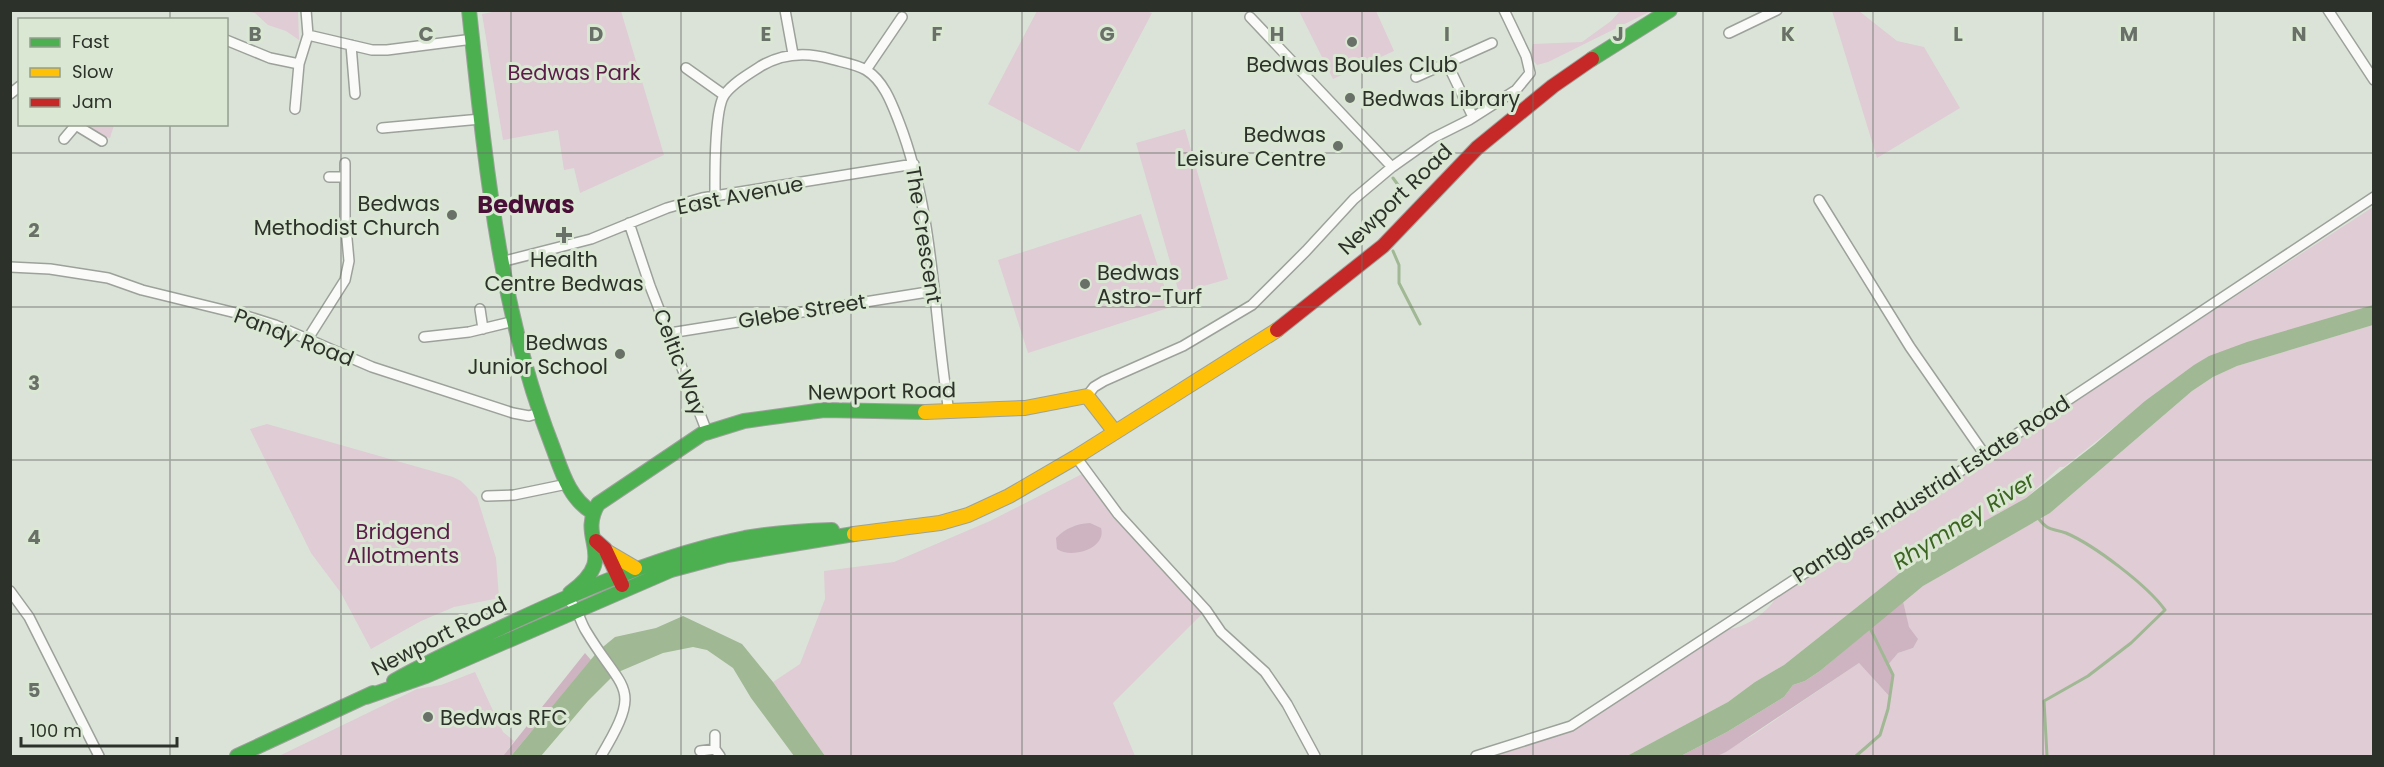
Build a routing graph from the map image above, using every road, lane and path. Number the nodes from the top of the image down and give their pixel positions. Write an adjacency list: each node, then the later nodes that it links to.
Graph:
1 (306, 10): 11 (street)
2 (469, 10): 12 (main road)
3 (785, 10): 16 (street)
4 (1504, 10): 26 (street, Newport Road)
5 (1670, 10): 55 (main road, Newport Road)
6 (1777, 10): 10 (street)
7 (2328, 10): 22 (street)
8 (1250, 17): 35 (street)
9 (902, 18): 20 (street)
10 (1730, 33)
11 (308, 35): 15 (street); 18 (street)
12 (473, 39): 15 (street); 27 (main road)
13 (228, 41): 18 (street)
14 (1492, 43): 17 (street)
15 (351, 45): 23 (street)
16 (793, 54): 20 (street); 24 (street)
17 (1447, 63): 21 (street); 26 (street)
18 (298, 64): 25 (street)
19 (686, 68): 24 (street)
20 (866, 70): 34 (street, The Crescent)
21 (1416, 77)
22 (2373, 80)
23 (355, 94)
24 (724, 95): 38 (street)
25 (295, 109)
26 (1473, 117): 35 (street, Newport Road)
27 (481, 119): 30 (street); 42 (main road)
28 (73, 126): 31 (street)
29 (76, 126): 32 (street)
30 (382, 128)
31 (64, 140)
32 (102, 141)
33 (345, 163): 37 (street)
34 (914, 164): 38 (street, East Avenue); 44 (street, The Crescent)
35 (1392, 167): 51 (street, Newport Road)
36 (330, 177): 37 (street)
37 (345, 177): 50 (street)
38 (715, 196): 41 (street, East Avenue)
39 (2373, 197): 56 (street, Pantglas Industrial Estate Road)
40 (1819, 200): 56 (street)
41 (629, 223): 42 (street, East Avenue); 48 (street, Celtic Way)
42 (501, 262): 46 (main road)
43 (10, 267): 50 (street, Pandy Road)
44 (934, 291): 48 (street, Glebe Street); 52 (street, The Crescent)
45 (480, 309): 47 (street)
46 (515, 321): 47 (street); 53 (main road)
47 (483, 329): 49 (street)
48 (670, 333): 54 (street, Celtic Way)
49 (424, 337)
50 (307, 340): 53 (street, Pandy Road)
51 (1087, 396): 52 (main road, Newport Road); 55 (main road)
52 (949, 412): 54 (main road, Newport Road)
53 (539, 413): 58 (main road)
54 (707, 432): 60 (main road, Newport Road)
55 (1115, 432): 57 (main road, Newport Road)
56 (1985, 455): 76 (street, Pantglas Industrial Estate Road)
57 (1076, 457): 61 (main road, Newport Road); 75 (street)
58 (567, 484): 59 (street); 60 (main road)
59 (487, 496)
60 (592, 512): 62 (main road)
61 (880, 530): 63 (main road, Newport Road); 64 (main road, Newport Road)
62 (599, 548): 63 (main road); 64 (main road); 66 (main road)
63 (635, 568): 64 (main road, Newport Road)
64 (616, 584): 66 (main road, Newport Road); 67 (main road, Newport Road)
65 (10, 591): 72 (street)
66 (564, 597): 67 (street); 68 (main road, Newport Road)
67 (577, 610): 68 (main road, Newport Road); 74 (street)
68 (366, 697): 73 (main road)
69 (716, 735): 71 (street)
70 (700, 751): 71 (street)
71 (717, 753)
72 (99, 756)
73 (237, 756)
74 (601, 756)
75 (1315, 756)
76 (1476, 756)

